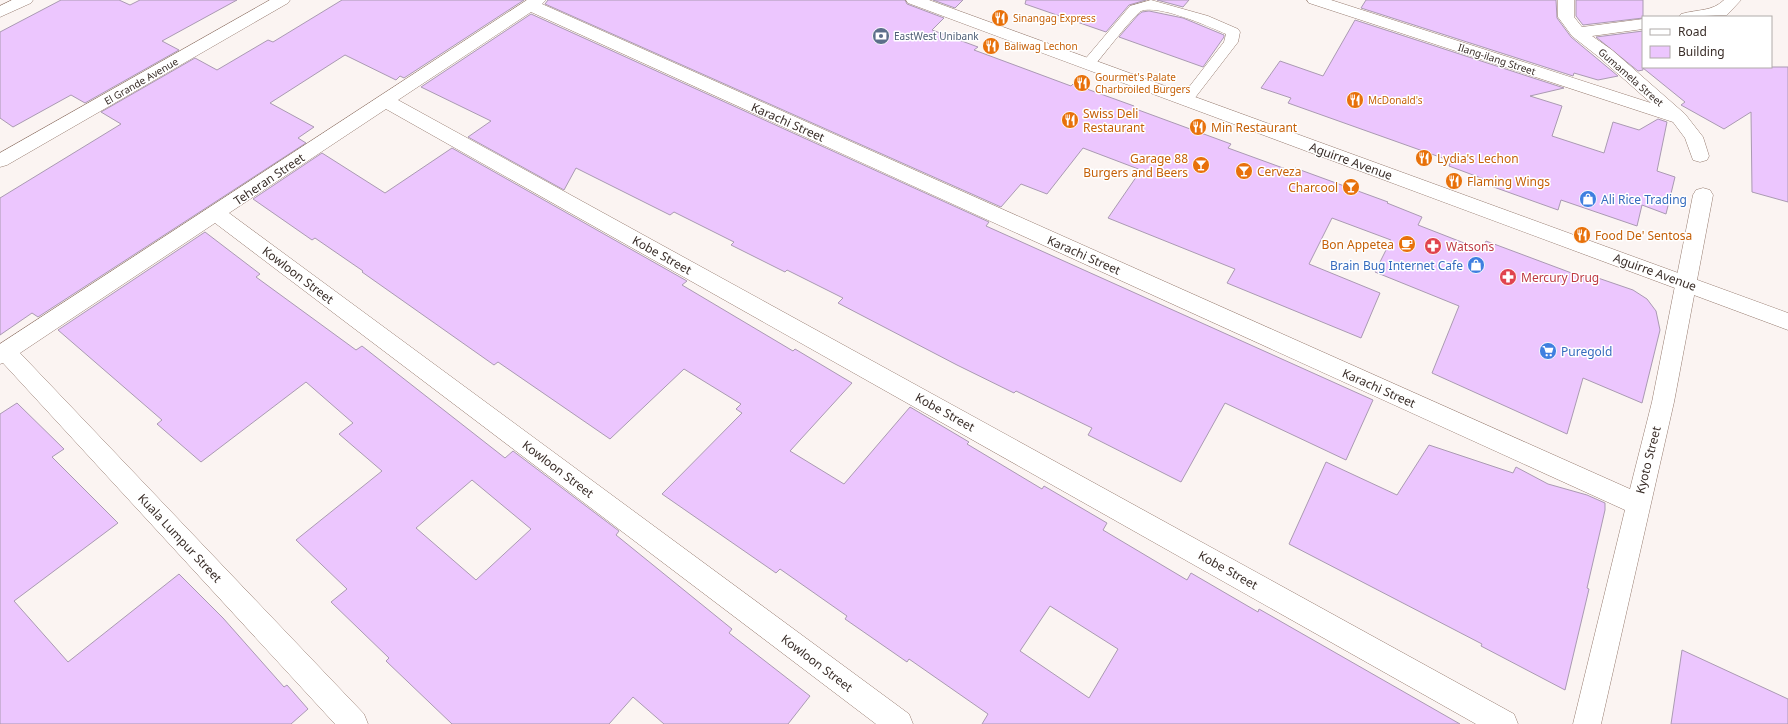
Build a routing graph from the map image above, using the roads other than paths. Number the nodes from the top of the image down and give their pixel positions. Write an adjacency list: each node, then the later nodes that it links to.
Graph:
1 (25, 0): 8 (street)
2 (282, 0): 17 (street, El Grande Avenue)
3 (914, 0): 12 (street, Aguirre Avenue)
4 (1315, 0): 15 (street, Ilang-ilang Street)
5 (1566, 0): 11 (street, Gumamela Street)
6 (1733, 0): 9 (street)
7 (534, 3): 14 (street, Teheran Street); 23 (street, Karachi Street)
8 (0, 12)
9 (1694, 16)
10 (1642, 24): 11 (street)
11 (1578, 34): 15 (street, Gumamela Street)
12 (1088, 64): 13 (street, Aguirre Avenue); 13 (lane)
13 (1186, 100): 20 (street, Aguirre Avenue)
14 (386, 101): 19 (street, Teheran Street); 26 (street, Kobe Street)
15 (1679, 118): 16 (street, Gumamela Street)
16 (1700, 156)
17 (0, 161)
18 (1703, 194): 20 (street, Kyoto Street)
19 (216, 214): 22 (street, Teheran Street); 25 (street, Kowloon Street)
20 (1687, 284): 21 (street, Aguirre Avenue); 23 (street, Kyoto Street)
21 (1788, 322)
22 (3, 354): 24 (street, Kuala Lumpur Street)
23 (1638, 504): 27 (street, Kyoto Street)
24 (354, 724)
25 (899, 724)
26 (1504, 724)
27 (1587, 724)

